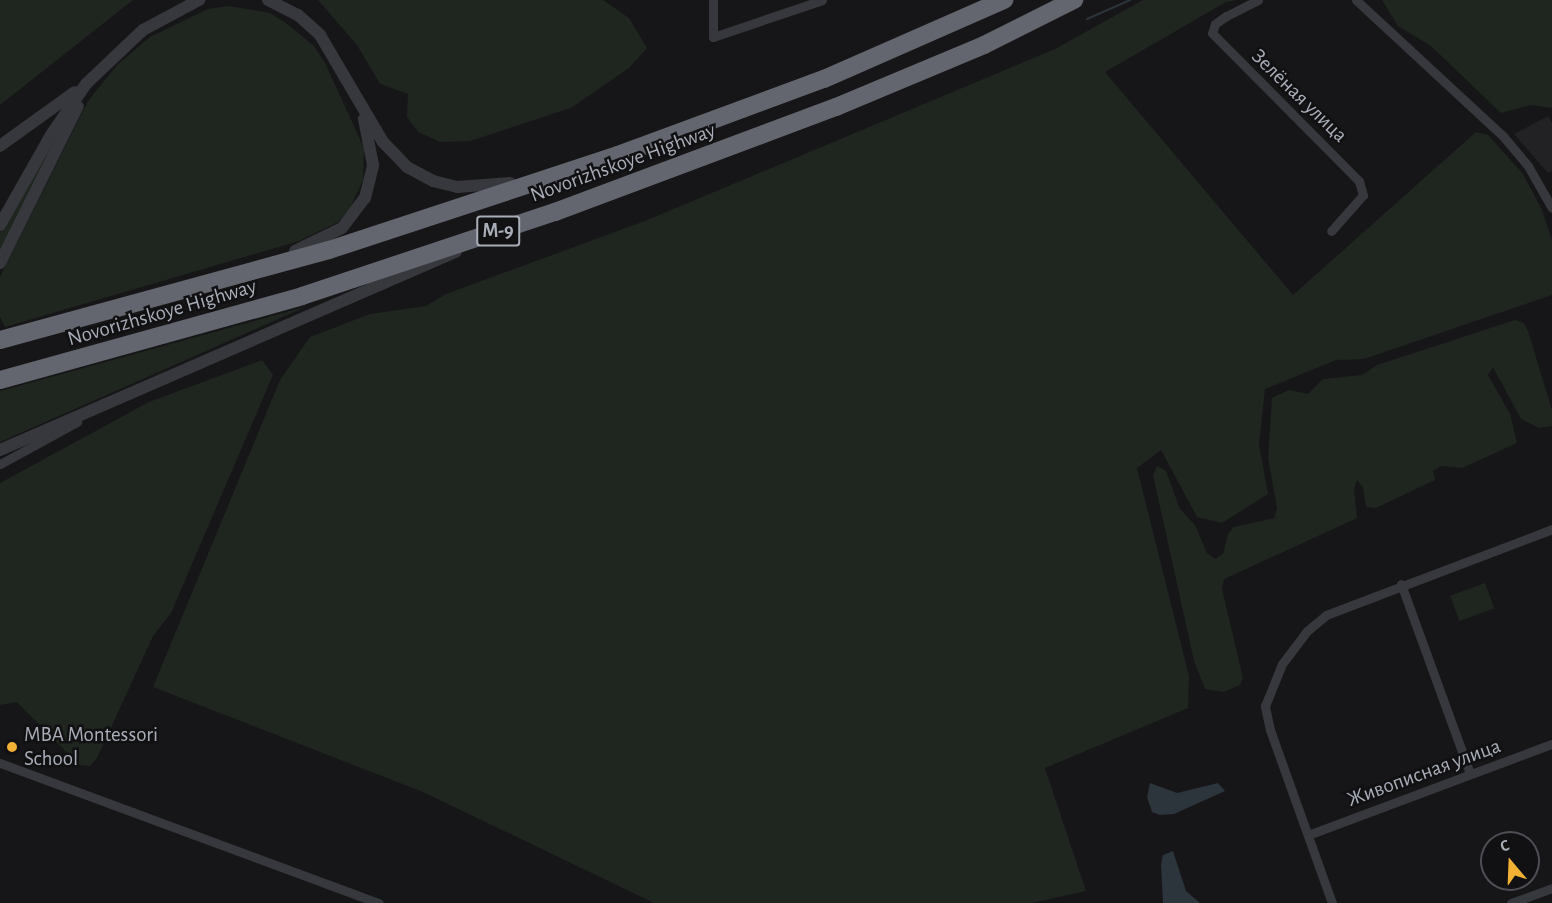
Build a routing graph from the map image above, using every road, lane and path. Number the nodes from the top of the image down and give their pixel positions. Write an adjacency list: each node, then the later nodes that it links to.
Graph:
1 (199, 0): 9 (street)
2 (713, 0): 3 (street)
3 (822, 0)
4 (1004, 0): 13 (highway, Novorizhskoye Highway / М-9)
5 (1074, 0): 16 (highway, Novorizhskoye Highway / М-9)
6 (1258, 0): 17 (street, Зелёная улица)
7 (1356, 0): 14 (street)
8 (273, 1): 11 (street)
9 (98, 71): 10 (street); 18 (street)
10 (86, 84): 12 (street); 15 (street)
11 (357, 101): 13 (street); 19 (street)
12 (0, 146)
13 (618, 155): 19 (highway, Novorizhskoye Highway / М-9)
14 (1552, 208)
15 (0, 225)
16 (501, 230): 21 (highway, Novorizhskoye Highway / М-9); 22 (street)
17 (1331, 231)
18 (0, 263)
19 (140, 303): 20 (highway, Novorizhskoye Highway / М-9)
20 (3, 339)
21 (0, 380)
22 (137, 391): 23 (street); 24 (street)
23 (0, 450)
24 (0, 464)
25 (1552, 529): 26 (street)
26 (1401, 584): 29 (street); 30 (street)
27 (1552, 744): 29 (street, Живописная улица)
28 (0, 763): 32 (street)
29 (1470, 774): 30 (street, Живописная улица)
30 (1308, 835): 33 (street)
31 (1552, 888): 34 (street)
32 (379, 903)
33 (1332, 903)
34 (1511, 903)

